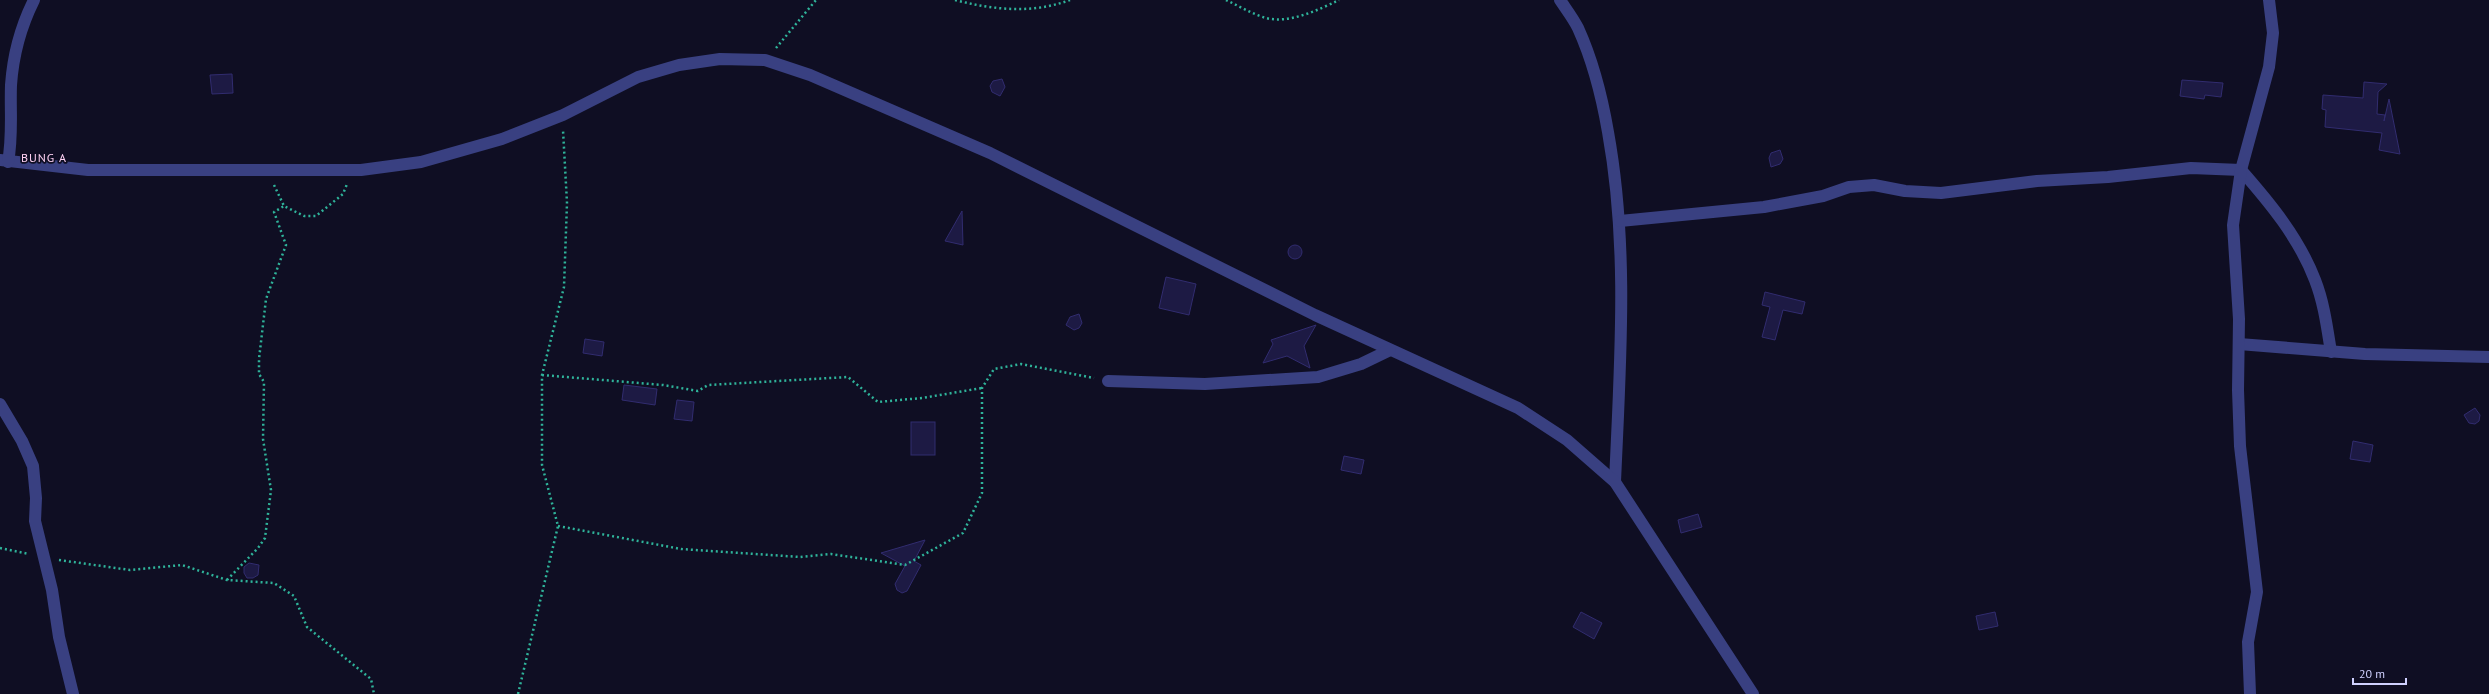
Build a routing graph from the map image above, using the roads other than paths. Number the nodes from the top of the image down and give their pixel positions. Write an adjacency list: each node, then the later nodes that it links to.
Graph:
1 (34, 0): 4 (street)
2 (1560, 0): 6 (street)
3 (2269, 0): 5 (street)
4 (4, 161): 8 (street)
5 (2241, 170): 6 (street); 7 (street); 9 (street)
6 (1620, 221): 13 (street)
7 (2239, 344): 9 (street); 16 (street)
8 (1390, 350): 11 (street); 13 (street)
9 (2331, 352): 10 (street)
10 (2489, 357)
11 (1108, 381)
12 (0, 404): 14 (street)
13 (1615, 482): 15 (street)
14 (74, 694)
15 (1753, 694)
16 (2250, 694)

